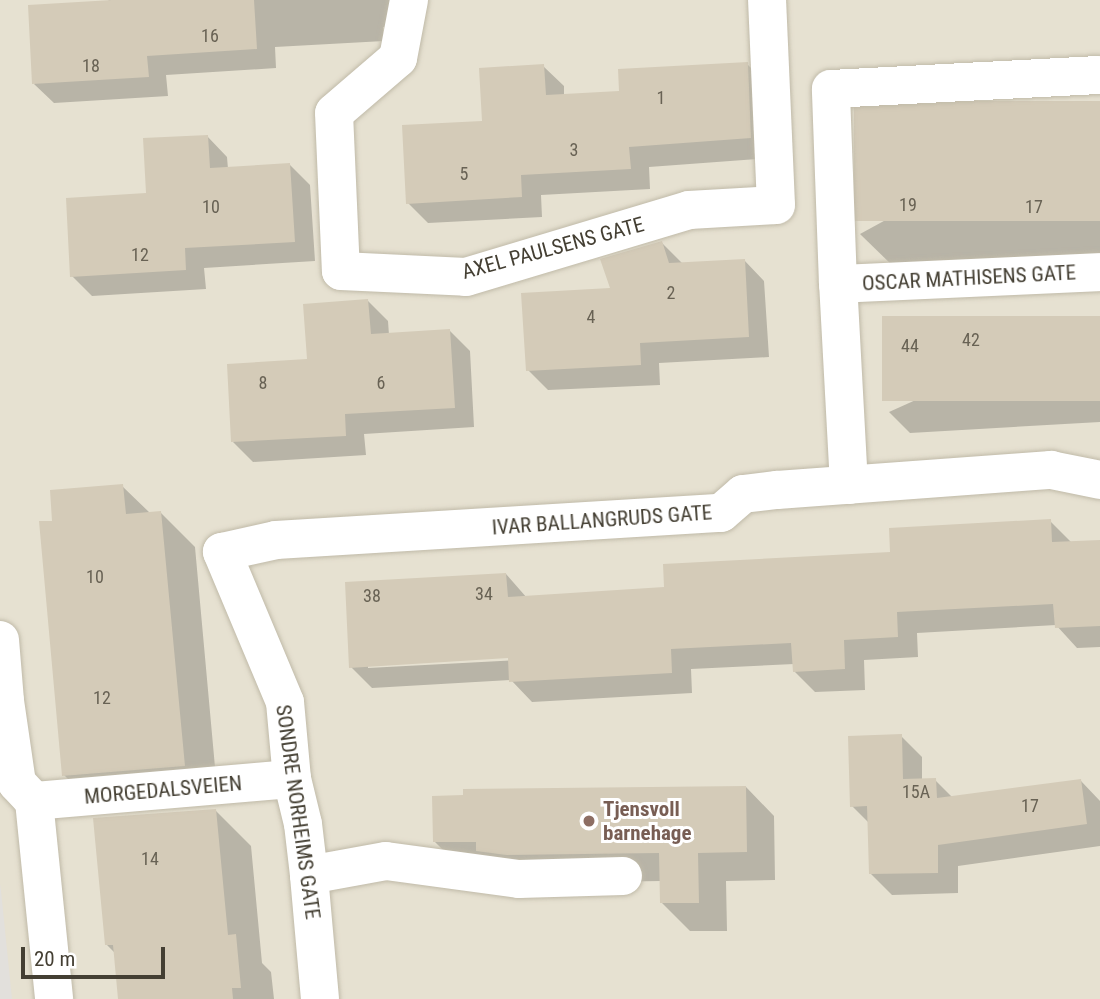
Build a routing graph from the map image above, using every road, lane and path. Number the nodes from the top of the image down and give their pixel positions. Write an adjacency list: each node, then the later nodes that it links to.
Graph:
1 (409, 0): 2 (street, AXEL PAULSENS GATE)
2 (767, 0)
3 (1100, 75): 5 (street)
4 (1100, 272): 5 (street, OSCAR MATHISENS GATE)
5 (838, 284): 7 (street)
6 (1100, 480): 7 (street, IVAR BALLANGRUDS GATE)
7 (849, 485): 8 (street, IVAR BALLANGRUDS GATE)
8 (222, 552): 10 (street, SONDRE NORHEIMS GATE)
9 (0, 640): 11 (street)
10 (292, 779): 11 (street, MORGEDALSVEIEN); 12 (street, SONDRE NORHEIMS GATE)
11 (34, 802): 14 (street)
12 (309, 875): 13 (street); 15 (street, SONDRE NORHEIMS GATE)
13 (623, 876)
14 (54, 999)
15 (320, 999)

